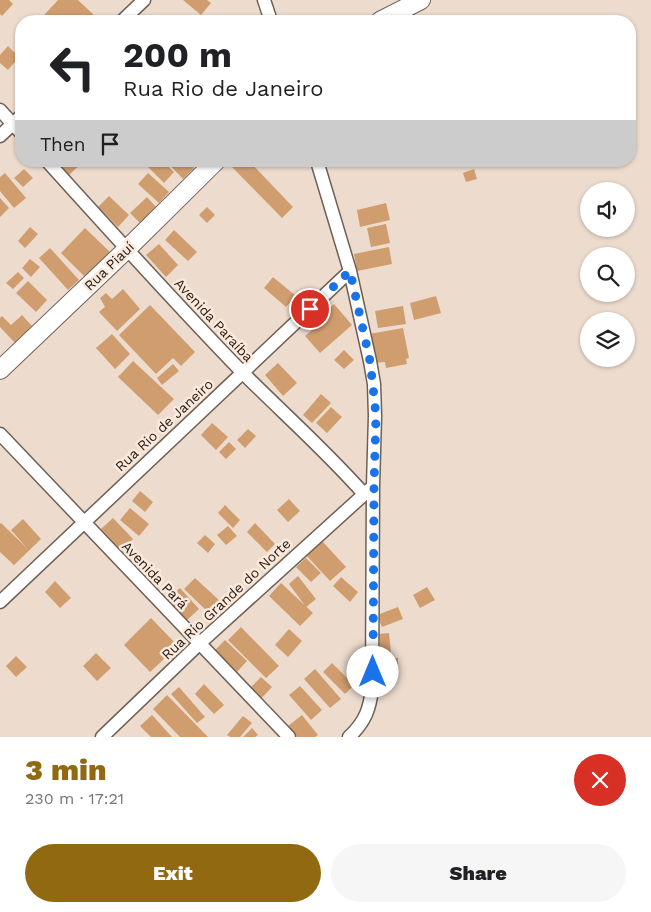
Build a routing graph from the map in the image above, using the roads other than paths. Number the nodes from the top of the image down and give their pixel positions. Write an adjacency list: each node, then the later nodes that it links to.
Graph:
1 (144, 0): 4 (street)
2 (264, 0): 5 (street)
3 (421, 0): 6 (street)
4 (128, 15)
5 (269, 15)
6 (392, 15)
7 (0, 110): 8 (street)
8 (15, 122)
9 (15, 126): 10 (street)
10 (0, 136)
11 (52, 167): 14 (street, Avenida Paraíba)
12 (210, 167): 14 (street, Rua Piauí)
13 (319, 167): 15 (street)
14 (127, 249): 16 (street, Rua Piauí); 17 (street, Avenida Paraíba)
15 (350, 271): 17 (street, Rua Rio de Janeiro); 19 (street)
16 (0, 370)
17 (243, 372): 19 (street, Avenida Paraíba); 20 (street, Rua Rio de Janeiro)
18 (0, 434): 20 (street, Avenida Pará)
19 (369, 490): 22 (street, Rua Rio Grande do Norte); 25 (street)
20 (84, 522): 21 (street, Rua Rio de Janeiro); 22 (street, Avenida Pará)
21 (0, 602)
22 (200, 643): 23 (street, Rua Rio Grande do Norte); 24 (street, Avenida Pará)
23 (102, 737)
24 (289, 737)
25 (349, 737)

